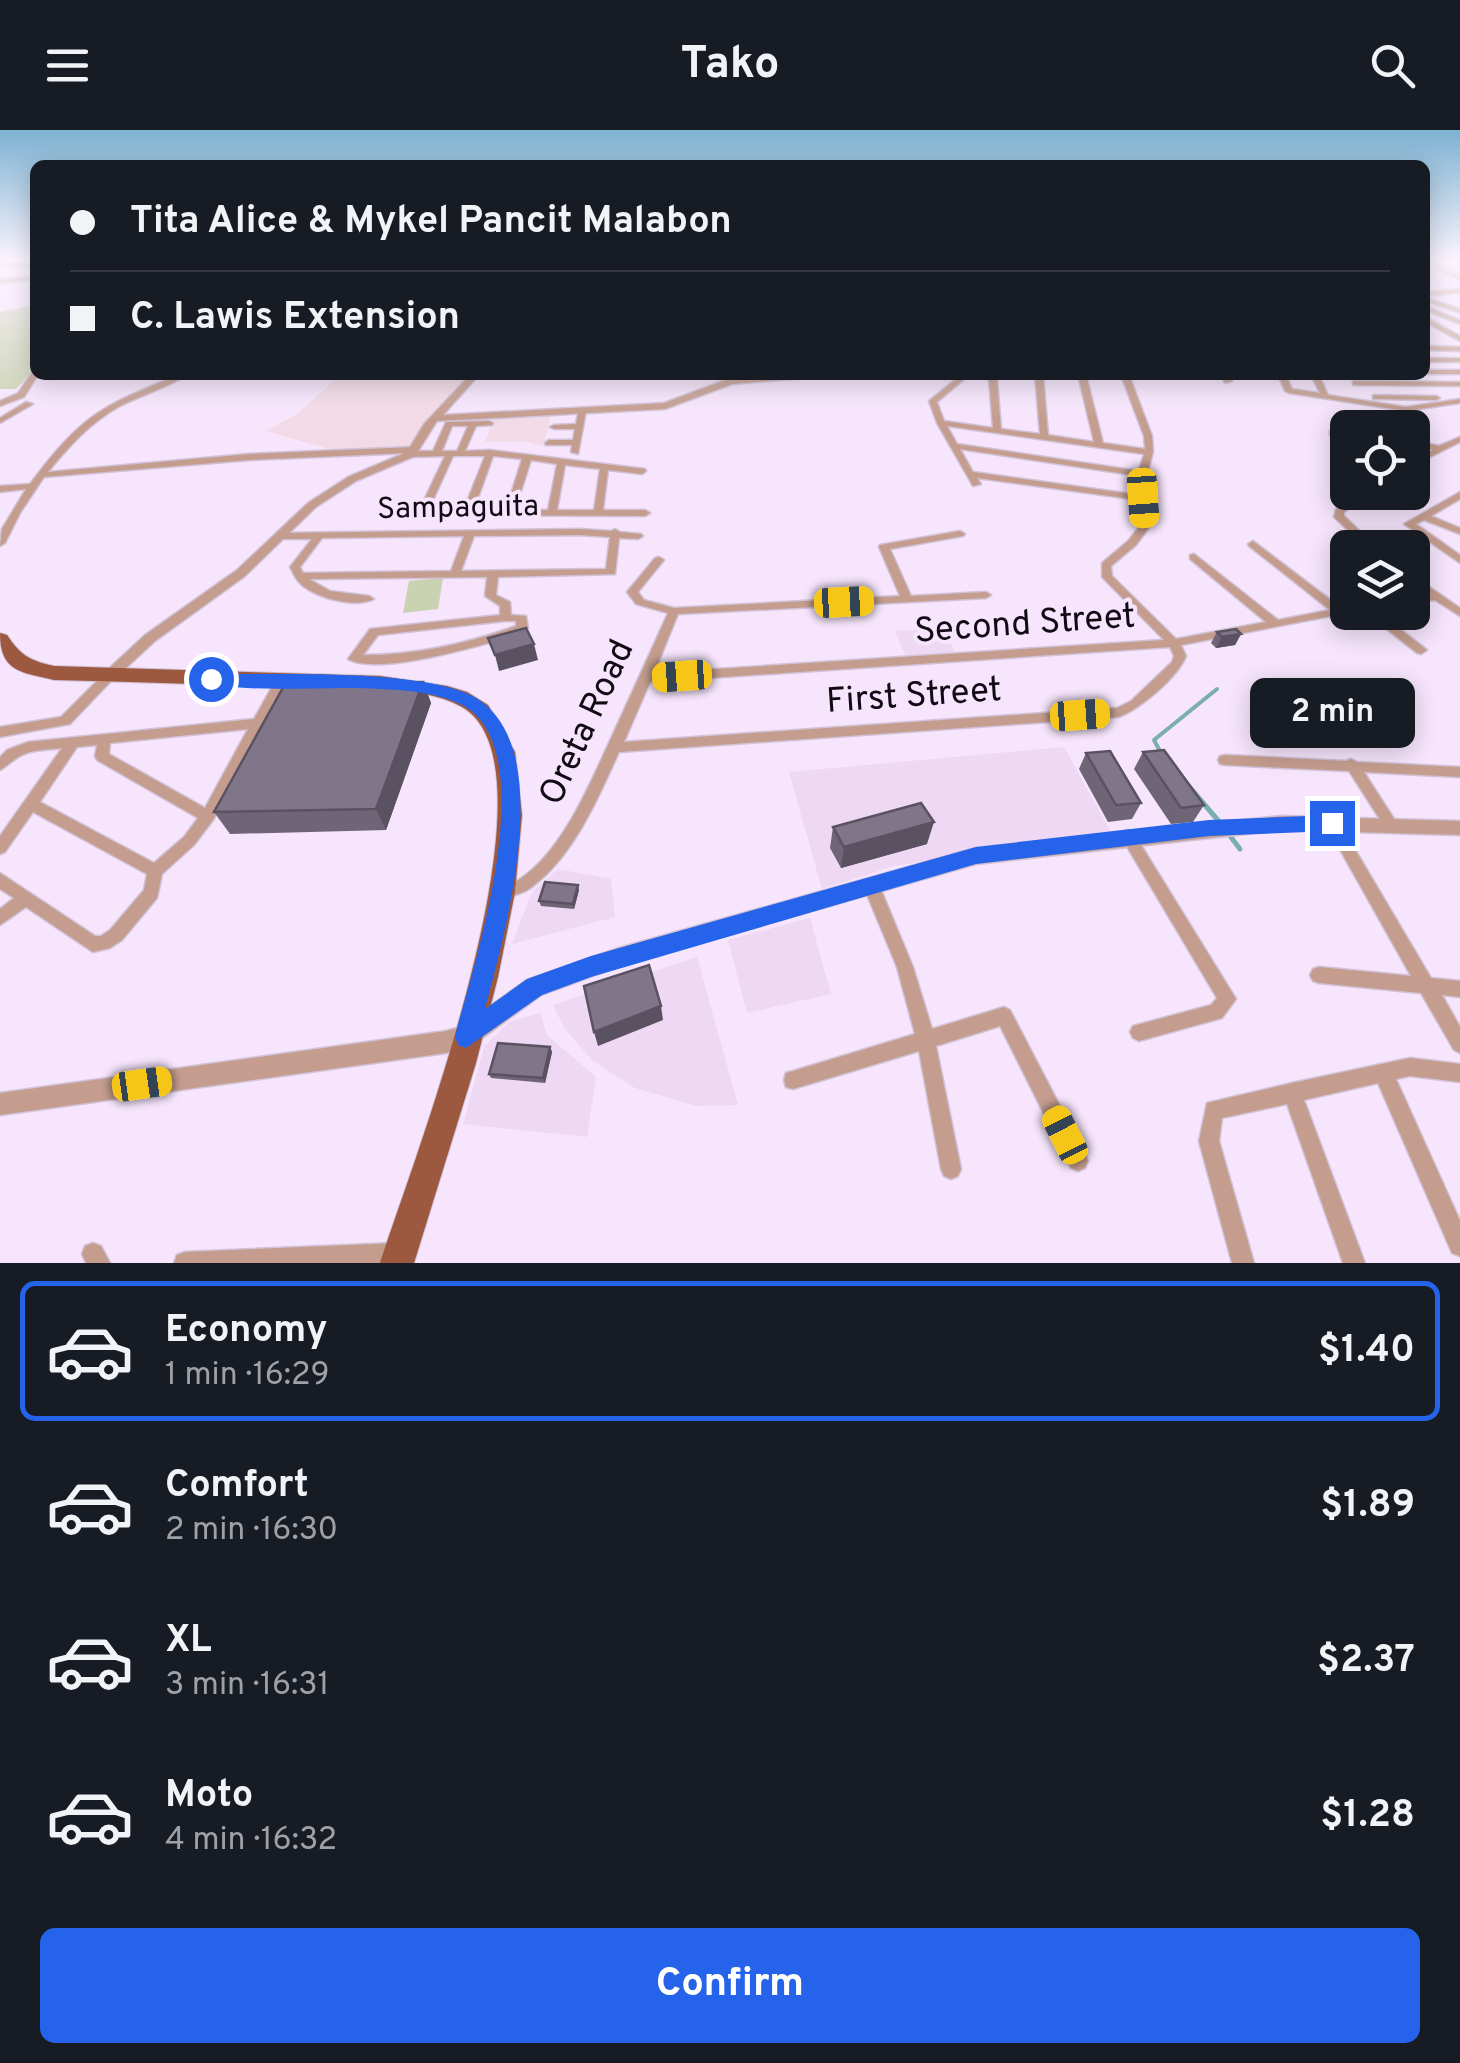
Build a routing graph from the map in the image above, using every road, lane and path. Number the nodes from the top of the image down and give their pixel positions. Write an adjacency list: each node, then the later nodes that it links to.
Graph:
1 (1435, 312): 3 (street)
2 (1430, 322): 5 (street)
3 (1460, 322)
4 (1430, 339): 7 (street)
5 (1460, 340)
6 (1430, 348): 7 (street)
7 (1446, 348): 8 (street)
8 (1460, 349)
9 (1430, 360): 10 (street)
10 (1460, 360)
11 (1430, 372): 12 (street)
12 (1460, 372)
13 (31, 380): 30 (street)
14 (172, 380): 59 (street)
15 (470, 380): 33 (street)
16 (742, 380): 32 (street)
17 (959, 380): 36 (street)
18 (993, 380): 40 (street)
19 (1040, 380): 41 (street)
20 (1083, 380): 44 (street)
21 (1128, 380): 49 (street)
22 (1284, 380): 27 (street)
23 (1317, 380): 27 (street)
24 (1354, 380): 28 (street)
25 (1375, 380): 26 (street)
26 (1460, 384)
27 (1325, 396): 28 (street)
28 (1364, 400): 29 (street)
29 (1460, 400)
30 (0, 404)
31 (29, 404): 34 (street)
32 (582, 411): 33 (street); 39 (street)
33 (434, 418): 48 (street)
34 (0, 421)
35 (490, 423): 37 (street)
36 (940, 423): 40 (street); 45 (street)
37 (472, 424): 51 (street); 52 (street)
38 (554, 426): 39 (street)
39 (579, 426): 43 (street)
40 (997, 430): 41 (street)
41 (1044, 437): 44 (street)
42 (1460, 439): 47 (street)
43 (549, 444)
44 (1099, 445): 49 (street)
45 (955, 446): 58 (street); 63 (street)
46 (1430, 446): 47 (street)
47 (1440, 449): 53 (street)
48 (413, 452): 51 (street); 59 (street); 76 (street)
49 (1150, 452): 58 (street)
50 (490, 453): 52 (street); 54 (street); 65 (street)
51 (436, 454): 52 (street)
52 (455, 454): 65 (street)
53 (1430, 454)
54 (527, 458): 55 (street); 66 (street)
55 (561, 464): 56 (street); 67 (street)
56 (604, 469): 57 (street); 68 (street)
57 (642, 470)
58 (1143, 474): 63 (street)
59 (45, 476): 60 (street)
60 (36, 486): 61 (street); 79 (street)
61 (0, 489)
62 (1460, 495): 70 (street)
63 (1143, 498): 101 (street)
64 (1341, 510): 71 (street)
65 (468, 512): 66 (street)
66 (510, 512): 67 (street)
67 (552, 512): 68 (street)
68 (598, 512): 69 (street)
69 (645, 513)
70 (1423, 516): 72 (street); 83 (street)
71 (1353, 530)
72 (1460, 531)
73 (616, 532): 75 (street, Sampaguita); 78 (street, Sampaguita); 84 (street)
74 (960, 534): 91 (street)
75 (470, 535): 77 (street, Sampaguita); 85 (street)
76 (279, 536): 77 (street, Sampaguita); 103 (street)
77 (319, 536): 86 (street)
78 (638, 536)
79 (0, 543)
80 (1254, 544): 93 (street)
81 (1194, 557): 98 (street)
82 (659, 560): 94 (street)
83 (1460, 560)
84 (493, 573): 85 (street); 97 (street)
85 (455, 574): 86 (street)
86 (298, 576): 92 (street)
87 (1430, 591): 89 (street)
88 (986, 595): 91 (street)
89 (1437, 596): 90 (street); 95 (street)
90 (1430, 597)
91 (907, 599): 94 (street)
92 (370, 600)
93 (1330, 601)
94 (674, 611): 104 (street, Oreta Road)
95 (1460, 613)
96 (1330, 614): 98 (street, Second Street)
97 (505, 618): 97 (street)
98 (1276, 624): 101 (street, Second Street)
99 (1394, 630): 102 (street)
100 (0, 639): 103 (main road)
101 (1174, 643): 104 (street, Second Street); 110 (street, First Street)
102 (1421, 650)
103 (108, 677): 105 (main road); 107 (street)
104 (644, 678): 110 (street, Oreta Road)
105 (280, 680): 106 (street); 125 (main road)
106 (254, 724): 108 (street); 116 (street)
107 (0, 732)
108 (104, 740): 109 (street); 116 (street)
109 (72, 744): 113 (street); 115 (street)
110 (613, 748): 125 (street, Oreta Road)
111 (1225, 760): 112 (street)
112 (1351, 764): 114 (street); 118 (street)
113 (0, 765)
114 (1460, 772)
115 (32, 804): 121 (street); 122 (street)
116 (208, 816): 122 (street)
117 (1332, 823): 118 (street); 120 (street); 129 (street)
118 (1391, 825): 119 (street)
119 (1460, 828)
120 (1128, 836): 124 (street); 131 (street)
121 (0, 848)
122 (155, 871): 126 (street)
123 (0, 880): 126 (street)
124 (871, 884): 132 (street); 133 (street)
125 (504, 892): 132 (main road)
126 (23, 900): 127 (street)
127 (0, 918)
128 (1319, 975): 129 (street)
129 (1425, 985): 130 (street); 134 (street)
130 (1460, 989)
131 (1140, 1032)
132 (466, 1036): 139 (street); 143 (main road)
133 (926, 1040): 137 (street); 140 (street); 141 (street)
134 (1460, 1044)
135 (1382, 1073): 136 (street); 138 (street); 142 (street)
136 (1460, 1073)
137 (793, 1080)
138 (1292, 1092): 145 (street); 146 (street)
139 (0, 1104)
140 (1078, 1160)
141 (951, 1169)
142 (1460, 1245)
143 (399, 1259): 144 (street)
144 (185, 1263)
145 (1244, 1263)
146 (1354, 1263)

